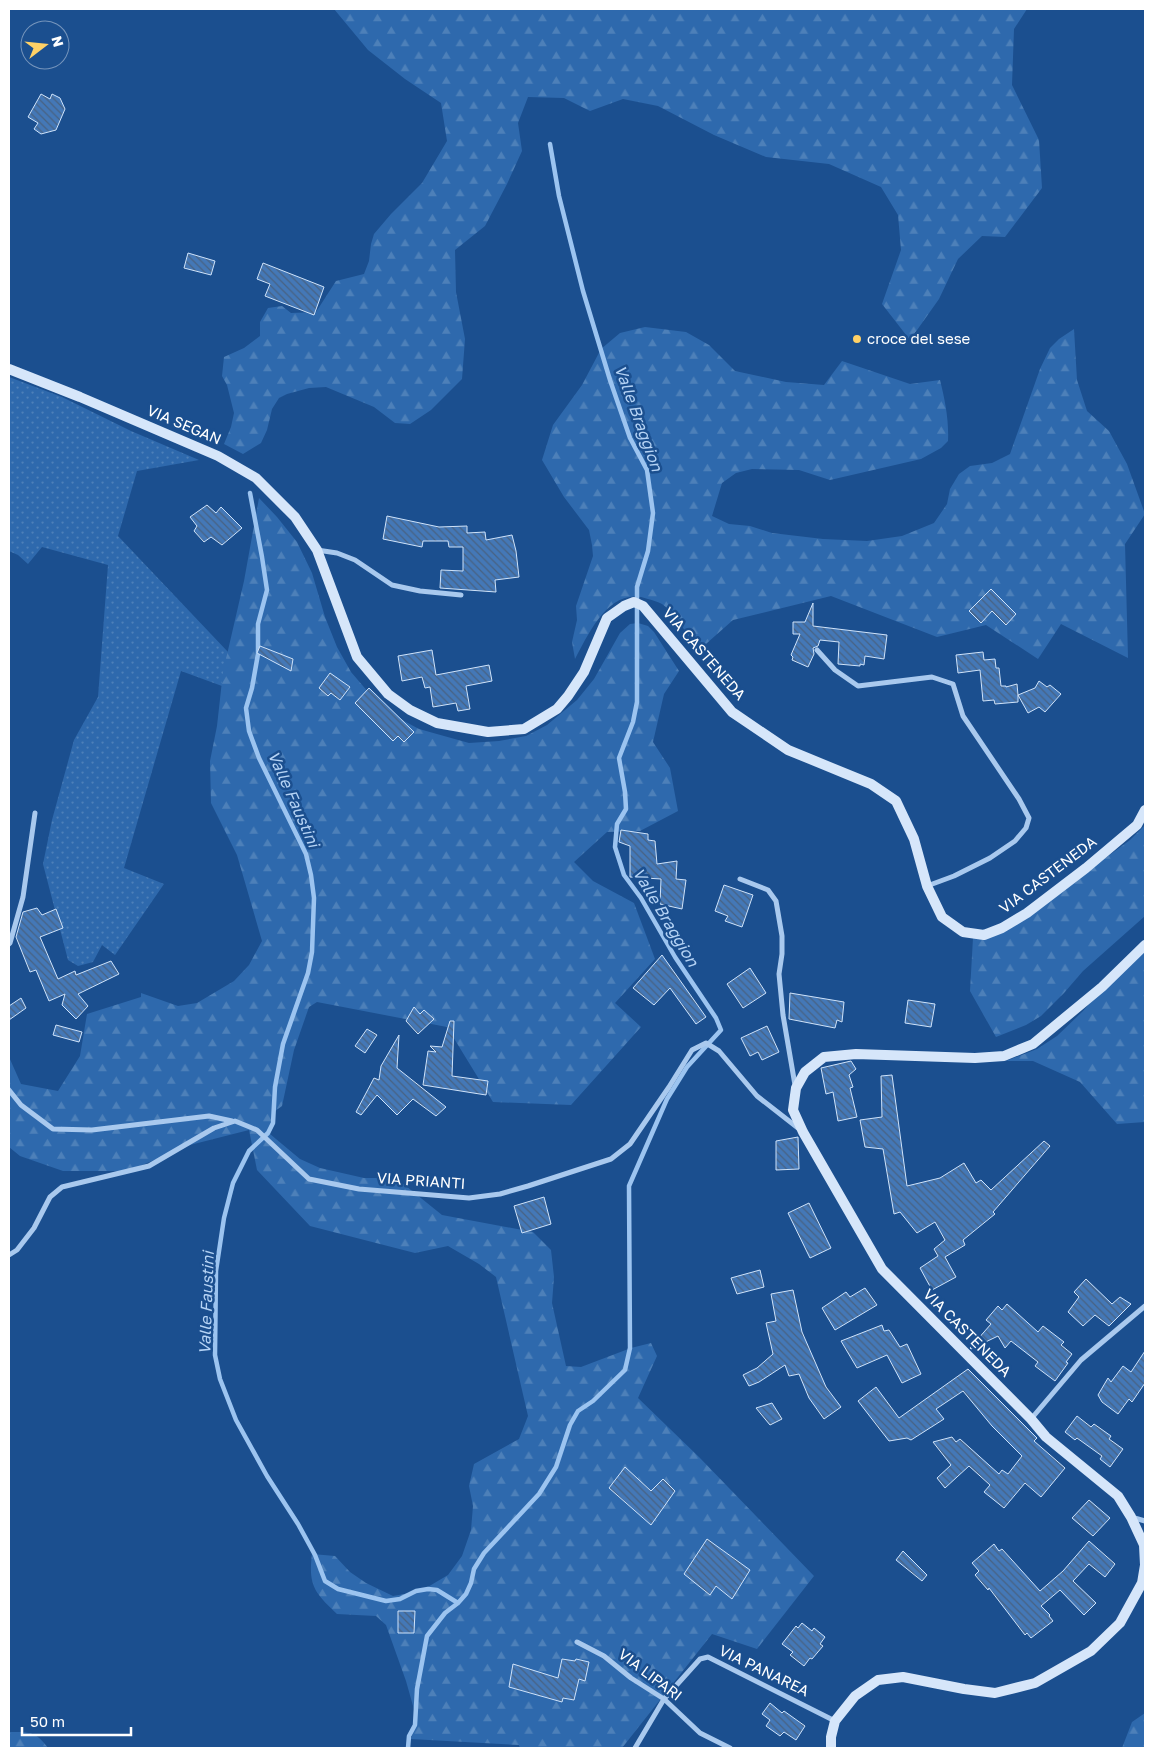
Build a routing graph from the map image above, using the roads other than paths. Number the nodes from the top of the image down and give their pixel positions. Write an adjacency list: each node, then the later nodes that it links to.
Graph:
1 (9, 369): 2 (street, VIA SEGAN)
2 (317, 550): 3 (street); 8 (street, VIA CASTENEDA)
3 (460, 595)
4 (817, 650): 8 (street)
5 (1145, 810): 8 (street, VIA CASTENEDA)
6 (35, 813): 9 (street)
7 (740, 880): 11 (street)
8 (927, 886)
9 (9, 944)
10 (1145, 945): 11 (street)
11 (796, 1088): 14 (street, VIA CASTENEDA)
12 (9, 1090): 13 (street)
13 (235, 1122): 14 (street, VIA PRIANTI); 15 (street)
14 (804, 1132): 17 (street, VIA CASTENEDA)
15 (9, 1255)
16 (1145, 1306): 17 (street)
17 (1031, 1419): 18 (street, VIA CASTENEDA)
18 (1131, 1517): 19 (street); 22 (street, VIA CASTENEDA)
19 (1145, 1521)
20 (577, 1642): 21 (street, VIA LIPARI)
21 (664, 1699): 22 (street, VIA PANAREA); 23 (street, VIA PANAREA); 24 (street, VIA LIPARI)
22 (835, 1720): 25 (street)
23 (635, 1748)
24 (730, 1748)
25 (831, 1748)

